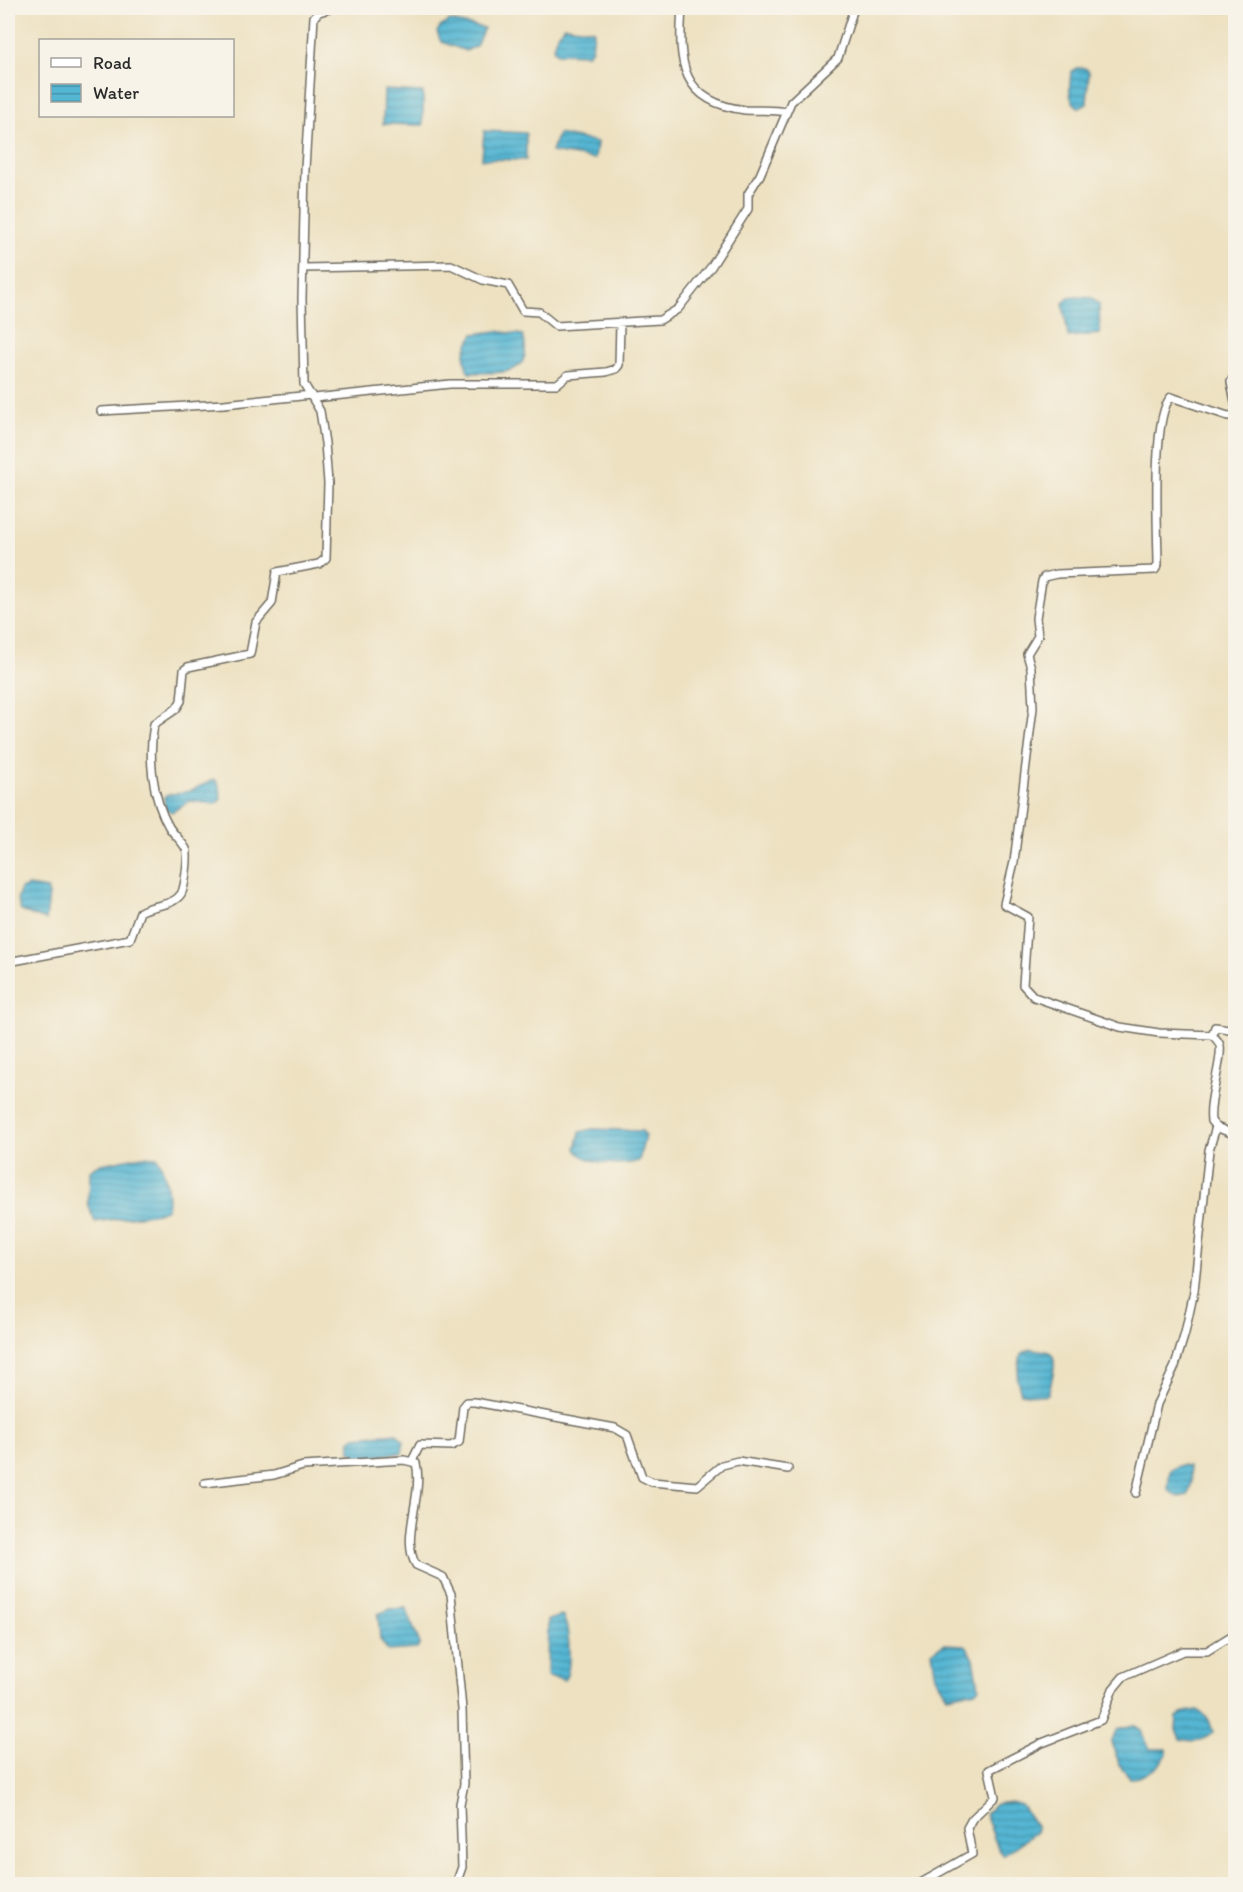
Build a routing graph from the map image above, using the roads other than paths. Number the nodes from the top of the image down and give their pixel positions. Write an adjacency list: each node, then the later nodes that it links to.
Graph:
1 (333, 8): 5 (street)
2 (682, 8): 4 (street)
3 (854, 8): 4 (street)
4 (786, 112): 6 (street)
5 (304, 268): 6 (street); 8 (street)
6 (620, 323): 8 (street)
7 (1236, 372): 9 (street)
8 (312, 397): 10 (street); 12 (street)
9 (1236, 407)
10 (101, 411)
11 (1236, 415): 14 (street)
12 (8, 962)
13 (1236, 1030): 14 (street)
14 (1212, 1035): 15 (street)
15 (1216, 1127): 16 (street); 20 (street)
16 (1236, 1135)
17 (412, 1461): 18 (street); 19 (street); 22 (street)
18 (788, 1469)
19 (205, 1483)
20 (1136, 1493)
21 (1236, 1633): 23 (street)
22 (456, 1884)
23 (919, 1884)

